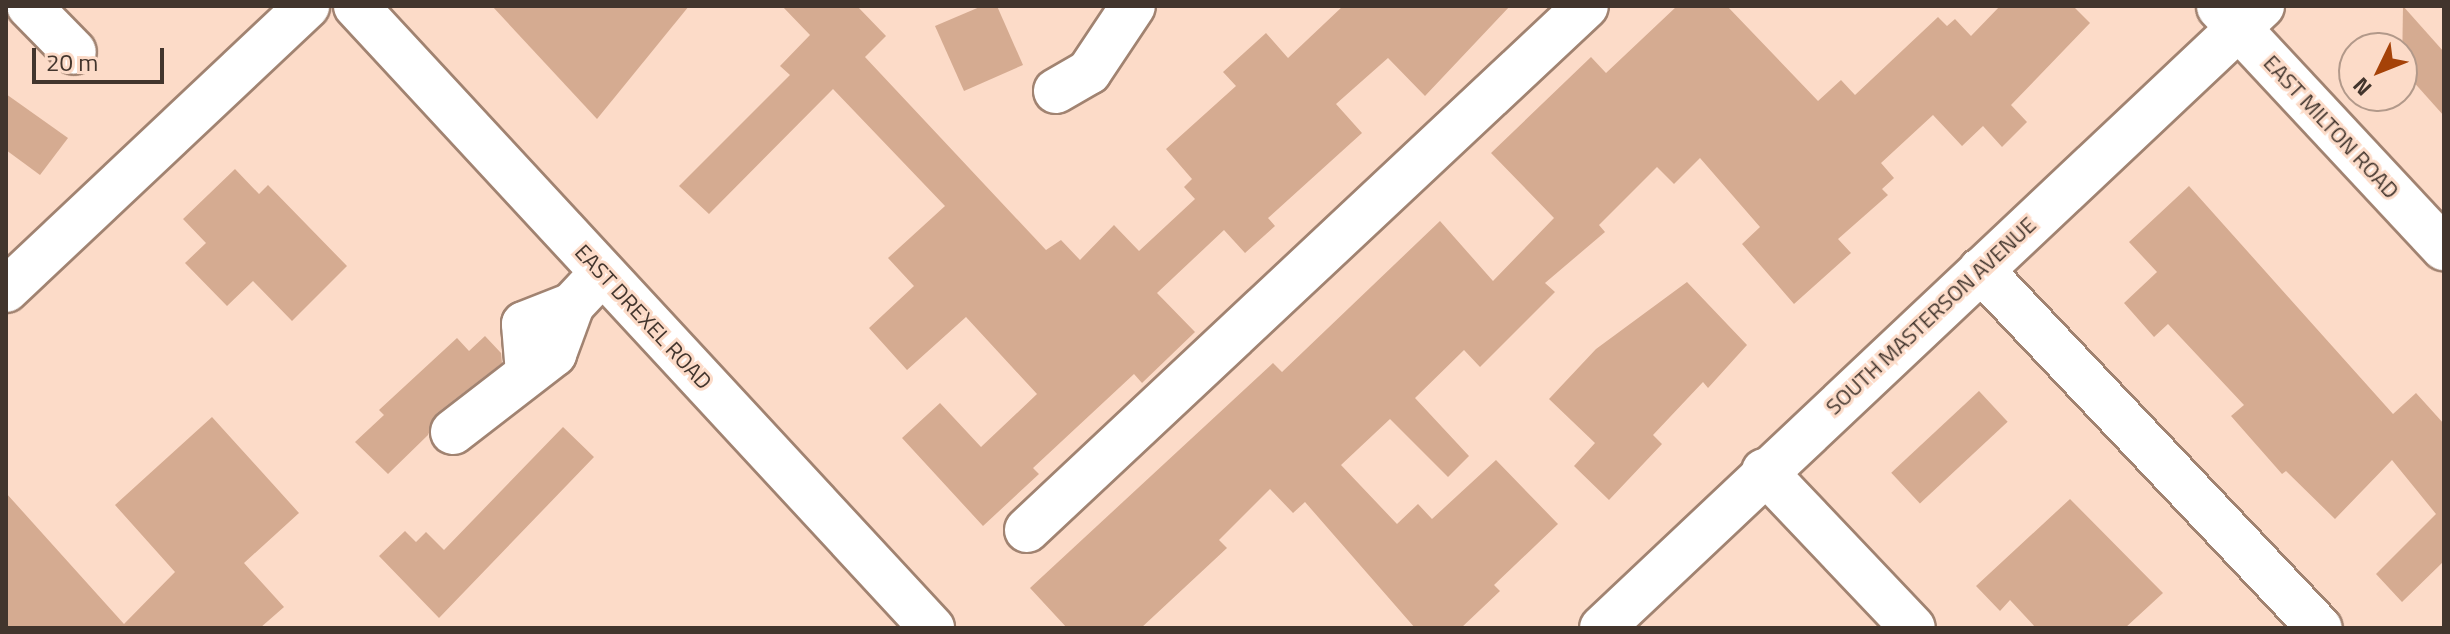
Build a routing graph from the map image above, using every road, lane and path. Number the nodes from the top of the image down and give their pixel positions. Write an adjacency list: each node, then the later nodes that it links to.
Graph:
1 (29, 6): 7 (street)
2 (307, 6): 12 (street)
3 (356, 6): 11 (street, EAST DREXEL ROAD)
4 (1133, 6): 8 (street)
5 (1586, 6): 15 (street)
6 (2239, 13): 9 (street, EAST MILTON ROAD); 10 (street, SOUTH MASTERSON AVENUE)
7 (74, 52)
8 (1056, 91)
9 (2444, 248)
10 (1981, 270): 14 (street, SOUTH MASTERSON AVENUE); 19 (street)
11 (602, 273): 13 (street); 16 (street, EAST DREXEL ROAD)
12 (6, 290)
13 (453, 432)
14 (1764, 471): 17 (street, SOUTH MASTERSON AVENUE); 18 (street)
15 (1027, 530)
16 (932, 628)
17 (1602, 628)
18 (1913, 628)
19 (2320, 628)

